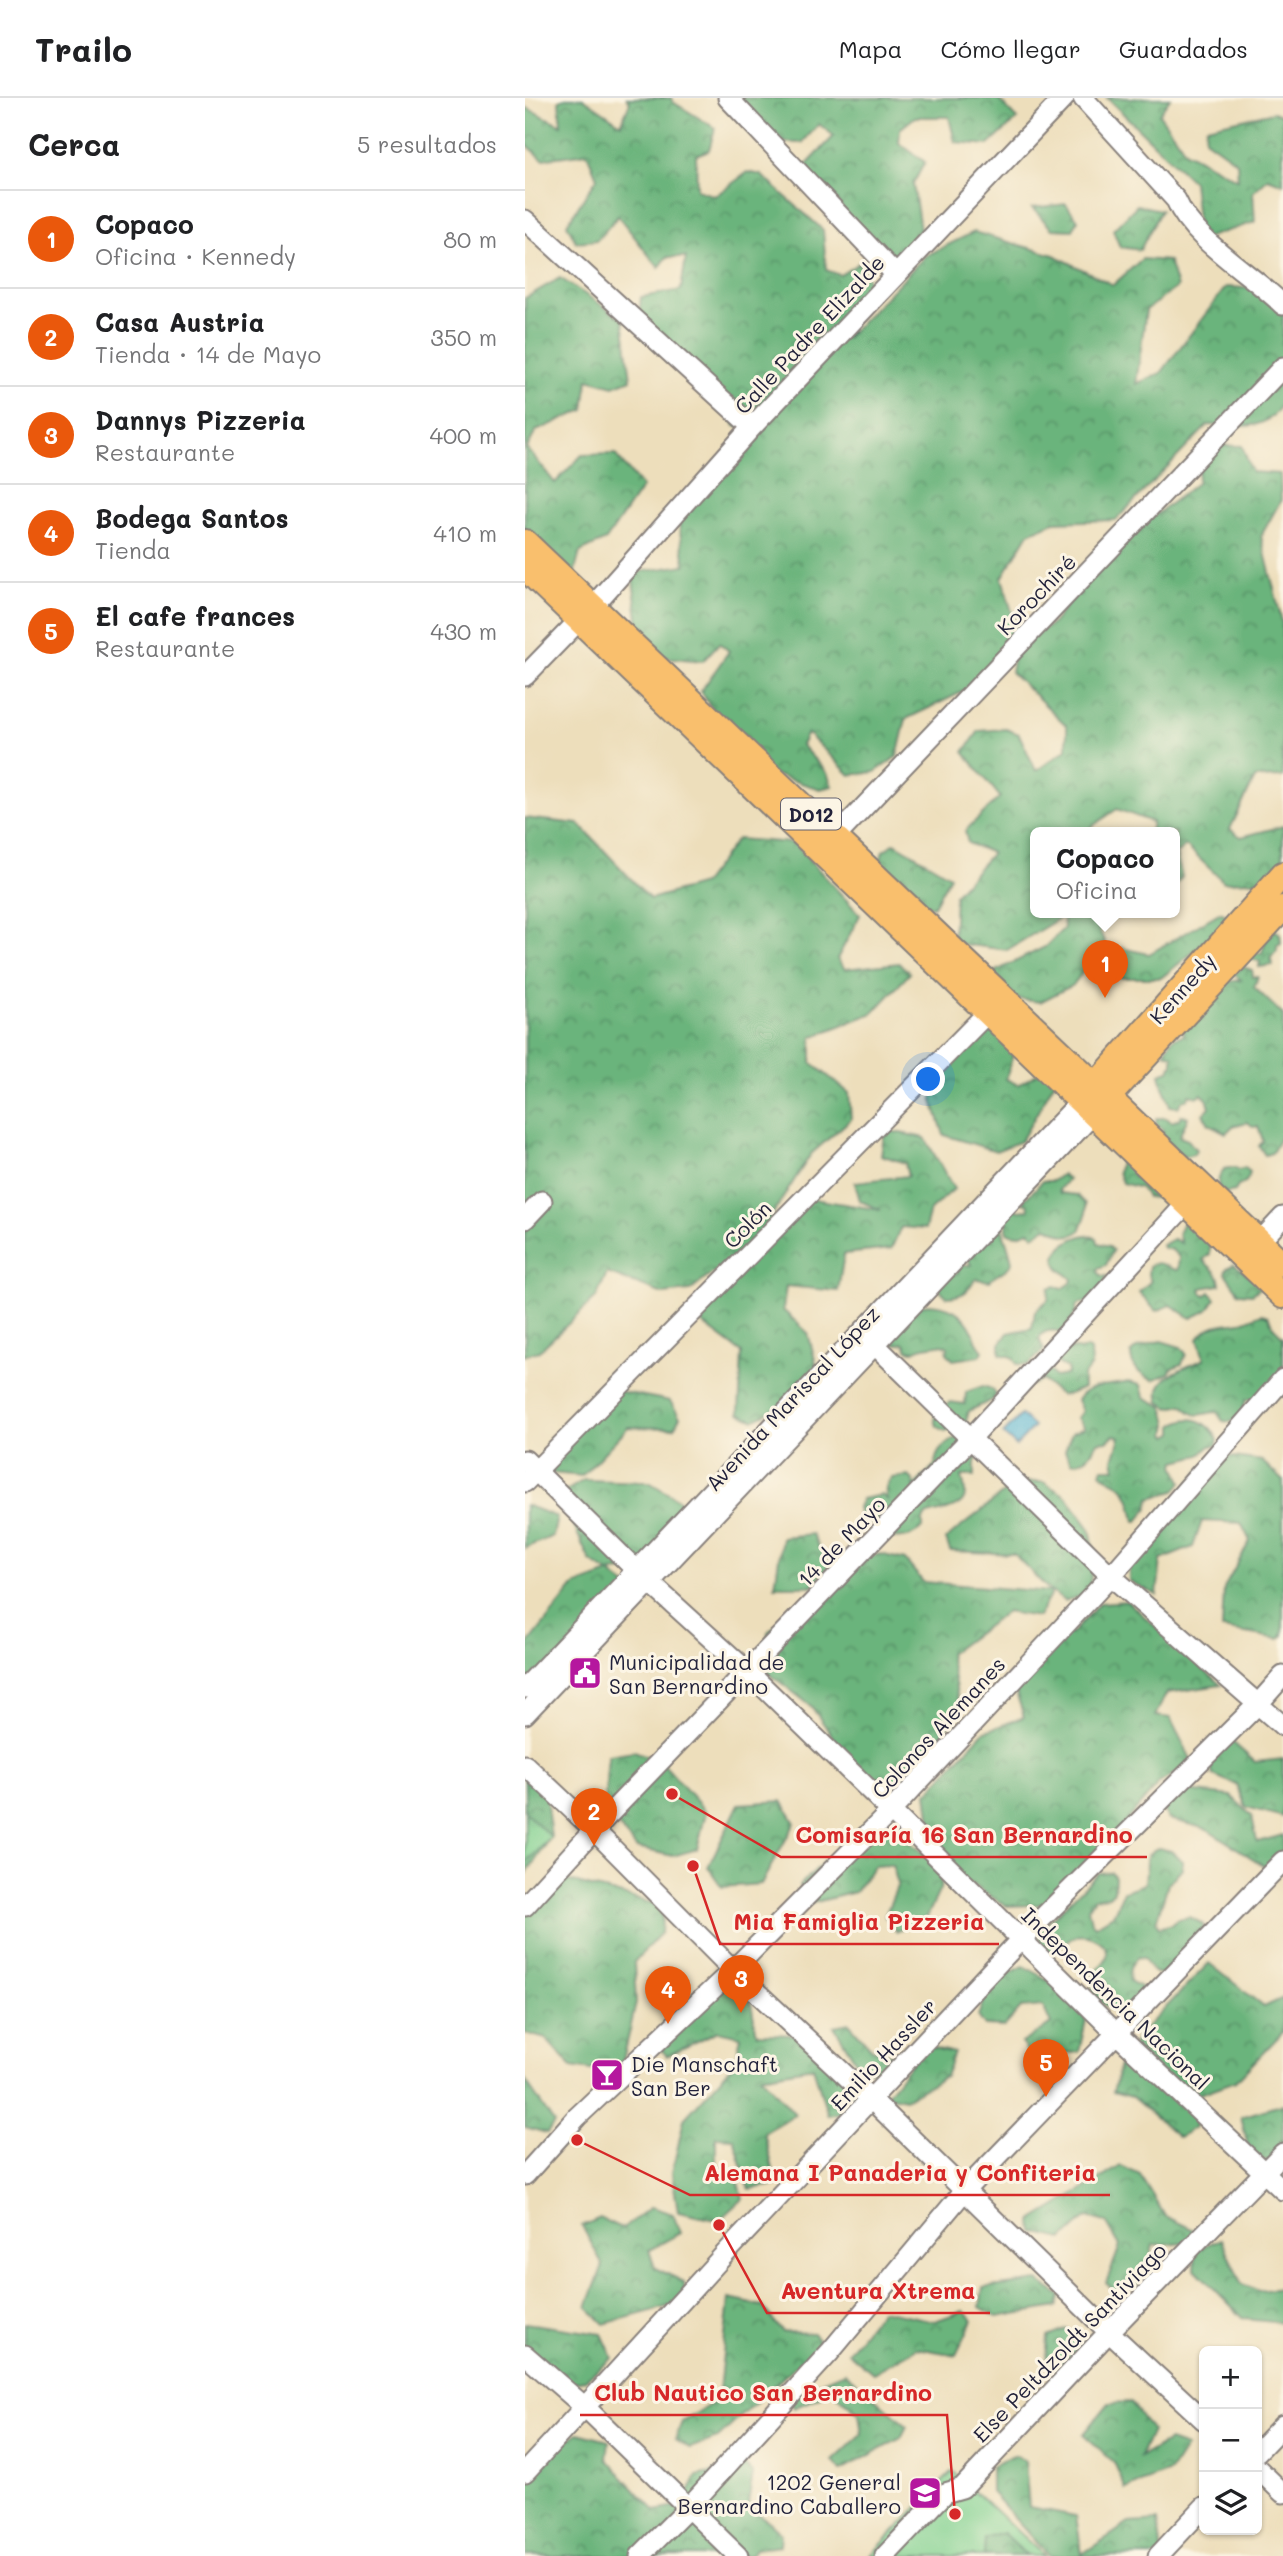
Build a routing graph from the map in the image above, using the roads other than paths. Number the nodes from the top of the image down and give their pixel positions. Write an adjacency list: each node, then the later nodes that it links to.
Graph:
1 (728, 98): 5 (street)
2 (1083, 98): 6 (street)
3 (1056, 101): 5 (street, Calle Padre Elizalde)
4 (525, 220): 8 (street)
5 (896, 275): 8 (street, Calle Padre Elizalde)
6 (1283, 305)
7 (1283, 367): 13 (street, Korochiré)
8 (752, 428): 11 (street, Calle Padre Elizalde)
9 (525, 542): 11 (main road, D012)
10 (525, 568): 11 (main road, D012)
11 (586, 612): 12 (street, Calle Padre Elizalde); 13 (main road, D012)
12 (525, 676)
13 (829, 845): 16 (main road, D012)
14 (1283, 874): 17 (main road, Kennedy)
15 (1283, 908): 17 (main road, Kennedy)
16 (995, 1005): 17 (main road, D012); 28 (street, Colón)
17 (1094, 1100): 19 (main road, D012); 22 (main road, D012); 25 (street, Avenida Mariscal López)
18 (542, 1201): 21 (street)
19 (1187, 1203): 22 (main road, D012); 27 (street, 14 de Mayo)
20 (1283, 1217): 22 (street)
21 (525, 1219)
22 (1252, 1250): 23 (main road, D012); 24 (main road, D012)
23 (1283, 1264)
24 (1283, 1296)
25 (868, 1338): 27 (street); 30 (street, Avenida Mariscal López)
26 (1283, 1379): 29 (street, Colonos Alemanes)
27 (971, 1438): 29 (street); 31 (street, 14 de Mayo)
28 (529, 1471): 30 (street, Independencia Nacional)
29 (1111, 1576): 34 (street); 38 (street, Colonos Alemanes)
30 (644, 1577): 31 (street, Independencia Nacional); 33 (street, Avenida Mariscal López); 35 (street, Avenida Mariscal López)
31 (748, 1672): 38 (street, Independencia Nacional); 39 (street, 14 de Mayo)
32 (1283, 1675): 34 (street, Emilio Hassler)
33 (525, 1688)
34 (1259, 1703): 36 (street); 42 (street, Emilio Hassler)
35 (525, 1714)
36 (1283, 1726)
37 (525, 1765): 39 (street)
38 (891, 1811): 42 (street, Independencia Nacional); 43 (street, Colonos Alemanes)
39 (594, 1830): 41 (street, 14 de Mayo); 43 (street)
40 (1280, 1869): 44 (street)
41 (525, 1906)
42 (1022, 1938): 44 (street, Independencia Nacional); 45 (street, Emilio Hassler)
43 (733, 1970): 45 (street); 48 (street, Colonos Alemanes)
44 (1117, 2034): 47 (street, Independencia Nacional); 49 (street)
45 (872, 2101): 49 (street); 53 (street, Emilio Hassler)
46 (1283, 2153): 47 (street, Else Peltdzoldt Santiviago)
47 (1264, 2172): 50 (street, Independencia Nacional); 51 (street, Else Peltdzoldt Santiviago)
48 (525, 2175)
49 (965, 2190): 51 (street); 60 (street)
50 (1283, 2190)
51 (1109, 2332): 54 (street); 64 (street, Else Peltdzoldt Santiviago)
52 (525, 2355): 53 (street)
53 (586, 2407): 57 (street, Emilio Hassler); 60 (street)
54 (1199, 2415)
55 (1283, 2426): 56 (street)
56 (1262, 2447)
57 (525, 2472)
58 (1261, 2472): 59 (street)
59 (1283, 2493)
60 (688, 2508): 62 (street); 63 (street)
61 (1199, 2512): 65 (street)
62 (640, 2556)
63 (738, 2556)
64 (885, 2556)
65 (1158, 2556)

